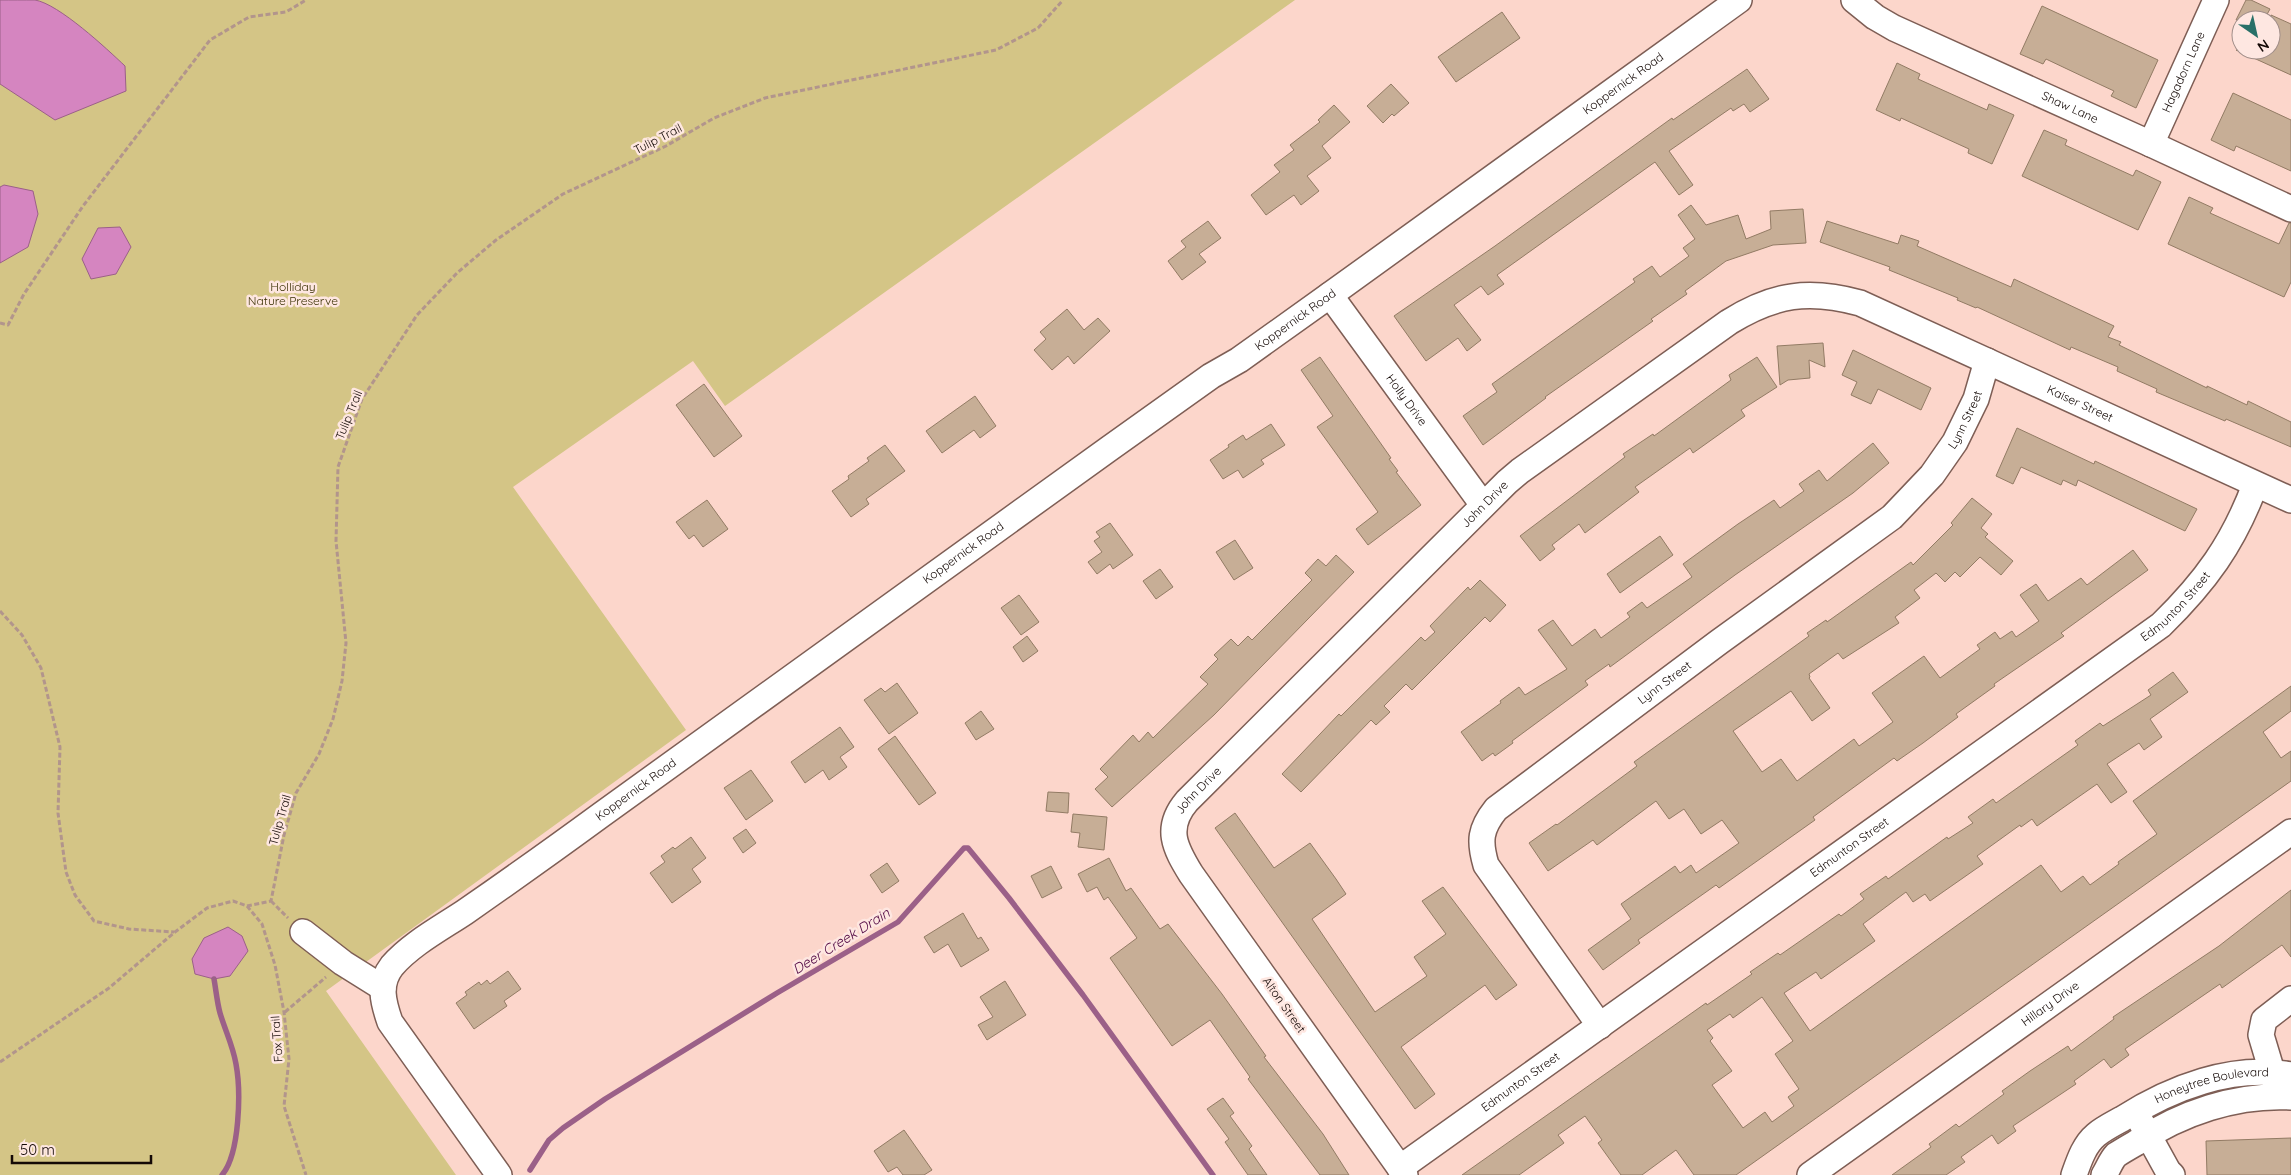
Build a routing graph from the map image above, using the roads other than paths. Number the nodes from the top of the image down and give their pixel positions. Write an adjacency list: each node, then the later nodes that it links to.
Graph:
1 (1740, 0): 6 (street, Koppernick Road)
2 (1854, 0): 4 (street, Shaw Lane)
3 (2216, 0): 4 (street, Hagadorn Lane)
4 (2152, 144): 5 (street, Shaw Lane)
5 (2291, 210)
6 (1330, 295): 11 (street, Holly Drive); 15 (street, Koppernick Road)
7 (1869, 307): 8 (street, Kaiser Street); 11 (street, John Drive)
8 (1987, 361): 9 (street, Kaiser Street); 17 (street, Lynn Street)
9 (2255, 485): 10 (street, Kaiser Street); 17 (street, Edmunton Street)
10 (2291, 500)
11 (1483, 505): 12 (street, John Drive)
12 (1174, 830): 21 (street, Alton Street)
13 (2291, 832): 23 (street, Hillary Drive)
14 (304, 932): 15 (street)
15 (383, 988): 22 (street)
16 (2291, 999): 18 (street)
17 (1600, 1026): 21 (street, Edmunton Street)
18 (2283, 1085): 19 (street, Honeytree Boulevard); 20 (street, Honeytree Boulevard)
19 (2135, 1111): 20 (street); 24 (street, Honeytree Boulevard)
20 (2148, 1135): 25 (street, Honeytree Boulevard); 26 (street)
21 (1403, 1171)
22 (499, 1175)
23 (1810, 1175)
24 (2074, 1175)
25 (2104, 1175)
26 (2172, 1175)

